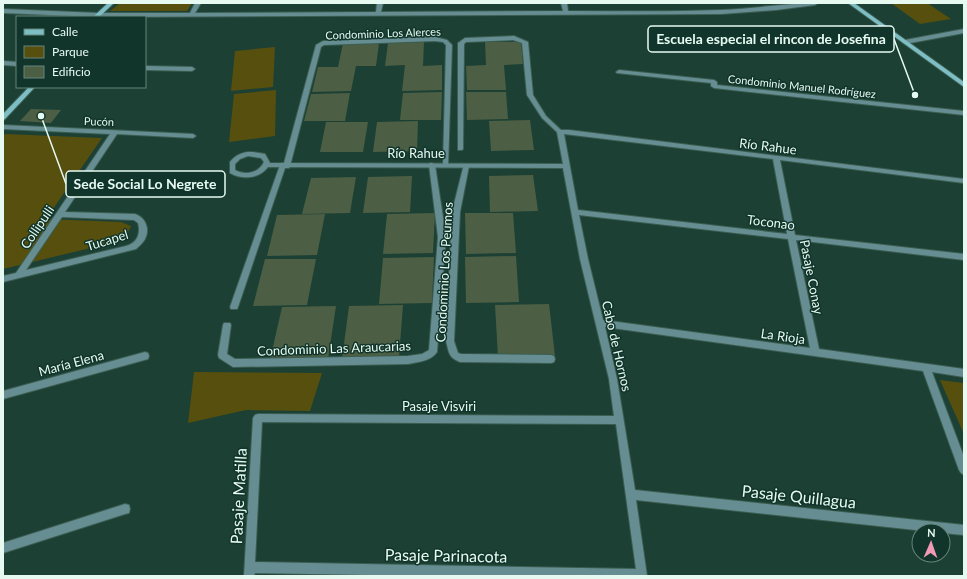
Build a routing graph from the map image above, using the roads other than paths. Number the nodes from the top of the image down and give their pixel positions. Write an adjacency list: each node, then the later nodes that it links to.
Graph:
1 (198, 3): 10 (street)
2 (380, 3): 9 (street)
3 (564, 3): 8 (street)
4 (815, 3): 8 (street)
5 (851, 3): 13 (street)
6 (110, 4): 11 (street)
7 (3, 11): 11 (street)
8 (566, 12): 9 (street)
9 (378, 13): 10 (street)
10 (192, 14): 11 (street)
11 (97, 16)
12 (964, 32): 13 (street)
13 (905, 42): 19 (street)
14 (3, 63): 15 (street)
15 (16, 64)
16 (146, 68): 17 (street)
17 (192, 69)
18 (619, 72): 21 (street, Condominio Manuel Rodríguez)
19 (964, 86)
20 (31, 88): 22 (street)
21 (964, 113)
22 (3, 118)
23 (3, 128): 24 (street, Pucón)
24 (115, 132): 26 (street, Pucón); 37 (street, Collipulli)
25 (560, 132): 27 (street); 28 (street, Río Rahue); 34 (street, Cabo de Hornos)
26 (193, 136)
27 (460, 149)
28 (776, 159): 35 (street, Río Rahue); 38 (street, Pasaje Conay)
29 (266, 165): 29 (street); 30 (street, Río Rahue)
30 (285, 165): 31 (street, Río Rahue); 32 (street, Condominio Los Alerces); 42 (street)
31 (432, 165): 32 (street, Río Rahue); 44 (street, Condominio Las Araucarias)
32 (446, 166): 33 (street, Río Rahue)
33 (466, 166): 34 (street, Río Rahue); 47 (street, Condominio Los Peumos)
34 (567, 166): 36 (street, Cabo de Hornos)
35 (964, 181)
36 (575, 212): 38 (street, Toconao); 43 (street, Cabo de Hornos)
37 (60, 214): 40 (street, Collipulli); 40 (street, Tucapel)
38 (792, 237): 39 (street, Toconao); 45 (street, Pasaje Conay)
39 (964, 257)
40 (19, 276): 41 (street, Tucapel)
41 (3, 280)
42 (234, 307)
43 (599, 323): 45 (street, La Rioja); 52 (street, Cabo de Hornos)
44 (227, 325)
45 (815, 353): 48 (street, La Rioja)
46 (146, 356): 50 (street, María Elena)
47 (551, 359)
48 (926, 368): 49 (street, La Rioja); 53 (street)
49 (964, 373)
50 (3, 395)
51 (258, 418): 52 (street, Pasaje Visviri); 58 (street, Pasaje Matilla)
52 (620, 420): 54 (street, Cabo de Hornos)
53 (964, 470)
54 (630, 494): 56 (street, Pasaje Quillagua); 59 (street, Cabo de Hornos)
55 (125, 509): 57 (street)
56 (964, 530)
57 (3, 548)
58 (249, 572): 59 (street, Pasaje Parinacota)
59 (641, 576)

